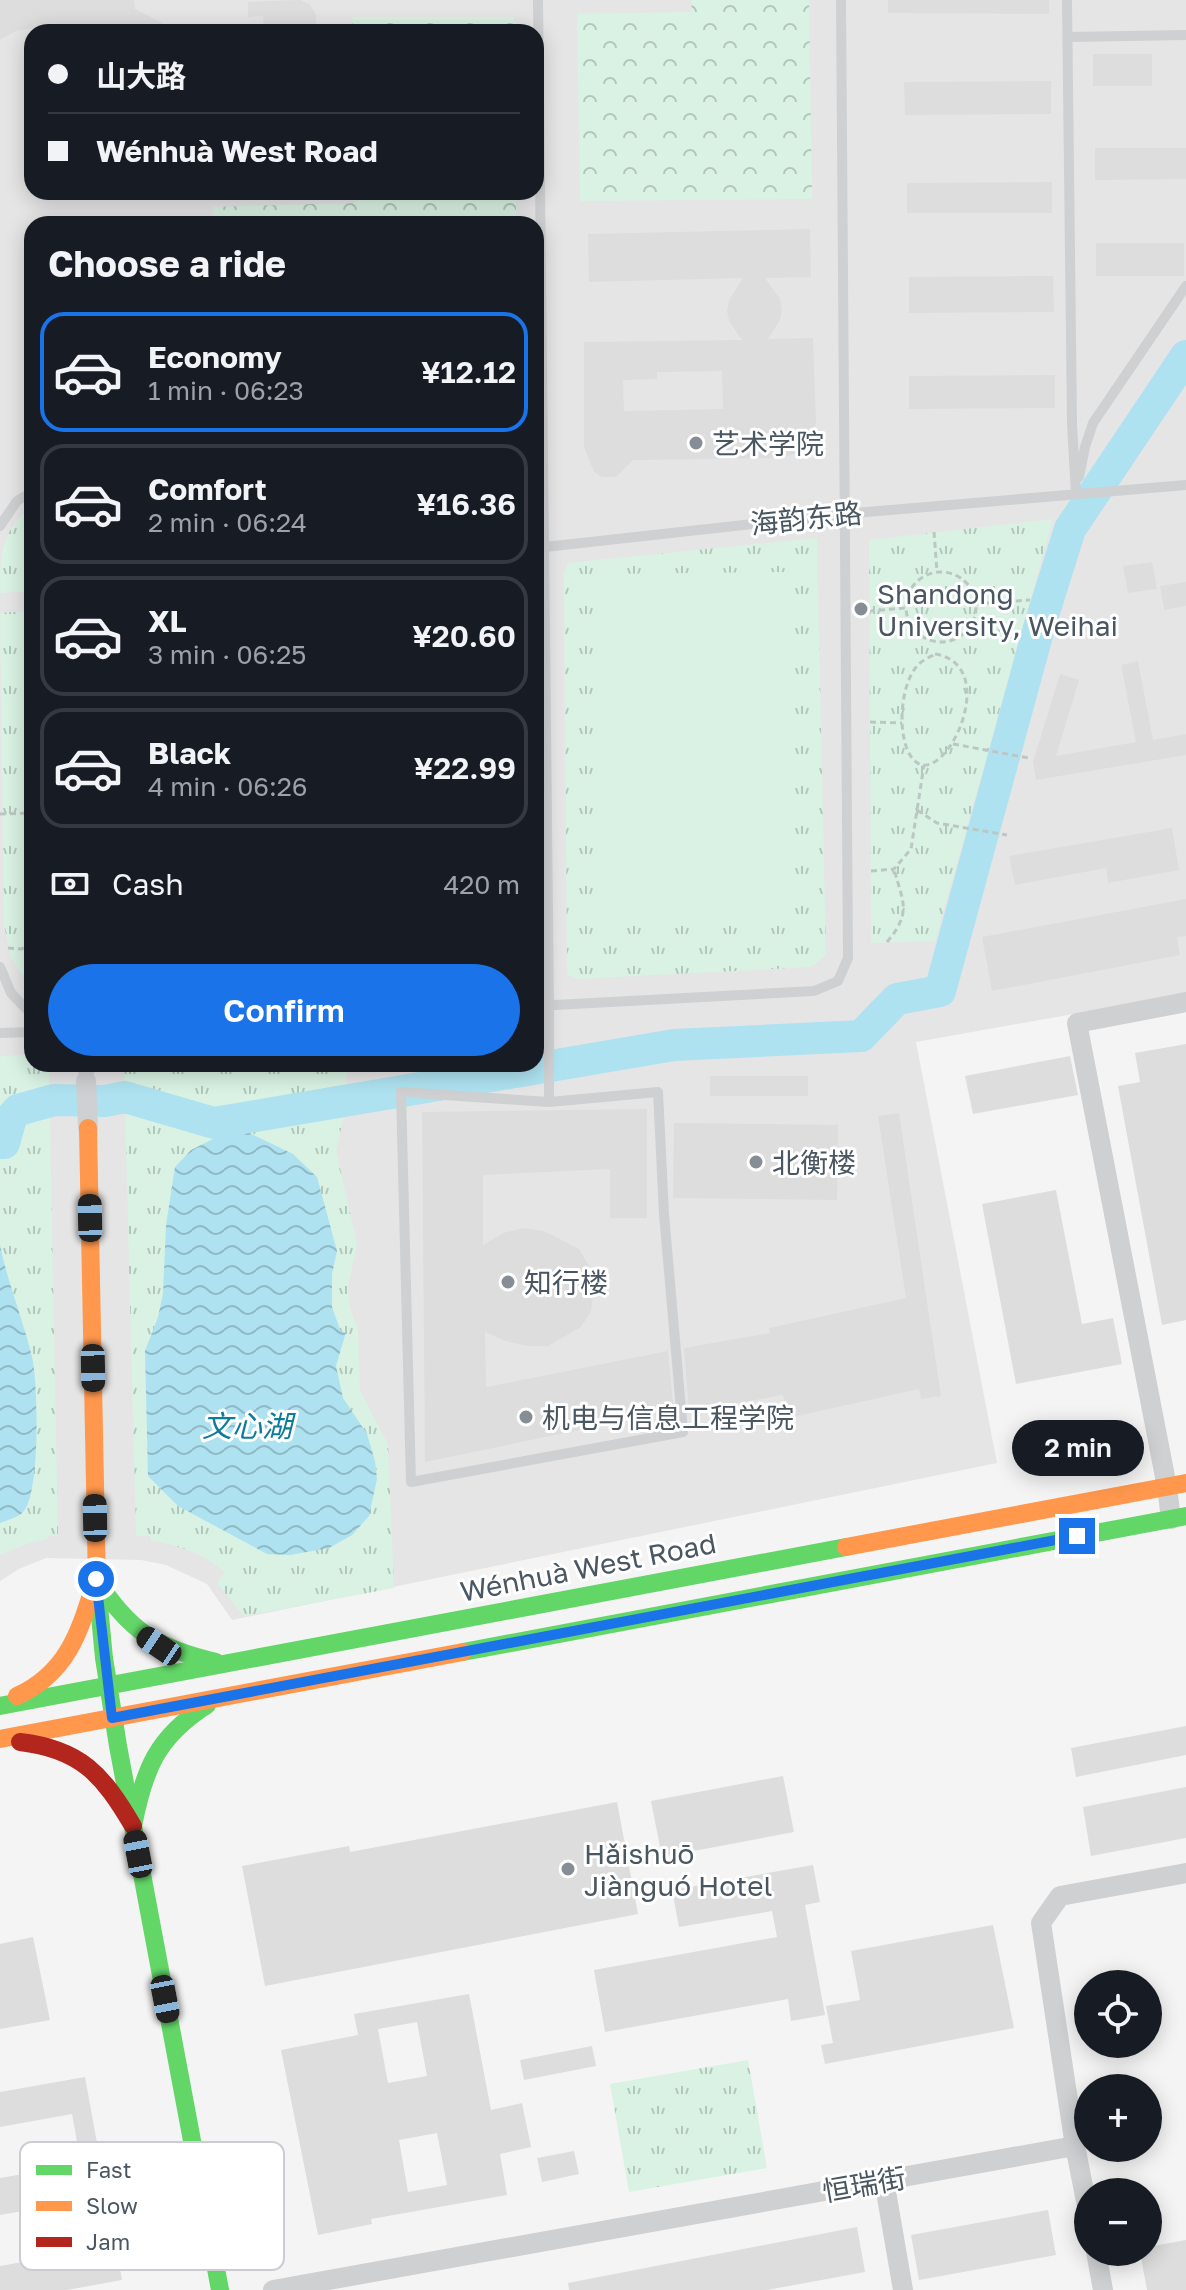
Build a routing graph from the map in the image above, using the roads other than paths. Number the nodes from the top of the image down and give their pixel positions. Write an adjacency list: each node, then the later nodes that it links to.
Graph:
1 (538, 0): 4 (lane)
2 (841, 0): 11 (lane)
3 (1067, 0): 6 (lane)
4 (538, 24)
5 (1186, 35): 6 (lane)
6 (1068, 37): 9 (lane)
7 (1186, 286): 9 (lane)
8 (1186, 485): 9 (lane, 海韵东路)
9 (1076, 494): 11 (lane, 海韵东路)
10 (24, 497): 12 (lane)
11 (843, 514): 13 (lane, 海韵东路); 16 (lane)
12 (0, 526)
13 (544, 548)
14 (544, 750): 16 (lane)
15 (0, 967): 19 (lane)
16 (549, 1002): 18 (lane); 23 (lane)
17 (1186, 1002): 25 (street)
18 (544, 1004)
19 (24, 1006)
20 (24, 1032): 21 (lane)
21 (0, 1033)
22 (87, 1072): 24 (street)
23 (549, 1102): 23 (lane)
24 (88, 1128): 27 (main road)
25 (1176, 1485): 26 (street); 28 (main road, Wénhuà West Road)
26 (1178, 1517): 30 (main road)
27 (96, 1579): 28 (main road); 29 (main road); 31 (main road)
28 (227, 1664): 29 (main road, Wénhuà West Road)
29 (108, 1686): 31 (main road, Wénhuà West Road); 32 (main road)
30 (239, 1694): 32 (main road); 34 (main road)
31 (0, 1704)
32 (112, 1718): 33 (main road); 34 (main road)
33 (0, 1741): 34 (main road)
34 (133, 1826): 37 (main road)
35 (1186, 1873): 36 (street)
36 (1074, 2139)
37 (192, 2142)
38 (1074, 2146): 39 (street, 恒瑞街)
39 (884, 2180): 43 (street, 恒瑞街); 44 (street)
40 (1099, 2266): 45 (street)
41 (216, 2270): 42 (main road)
42 (220, 2290)
43 (273, 2290)
44 (903, 2290)
45 (1103, 2290)

